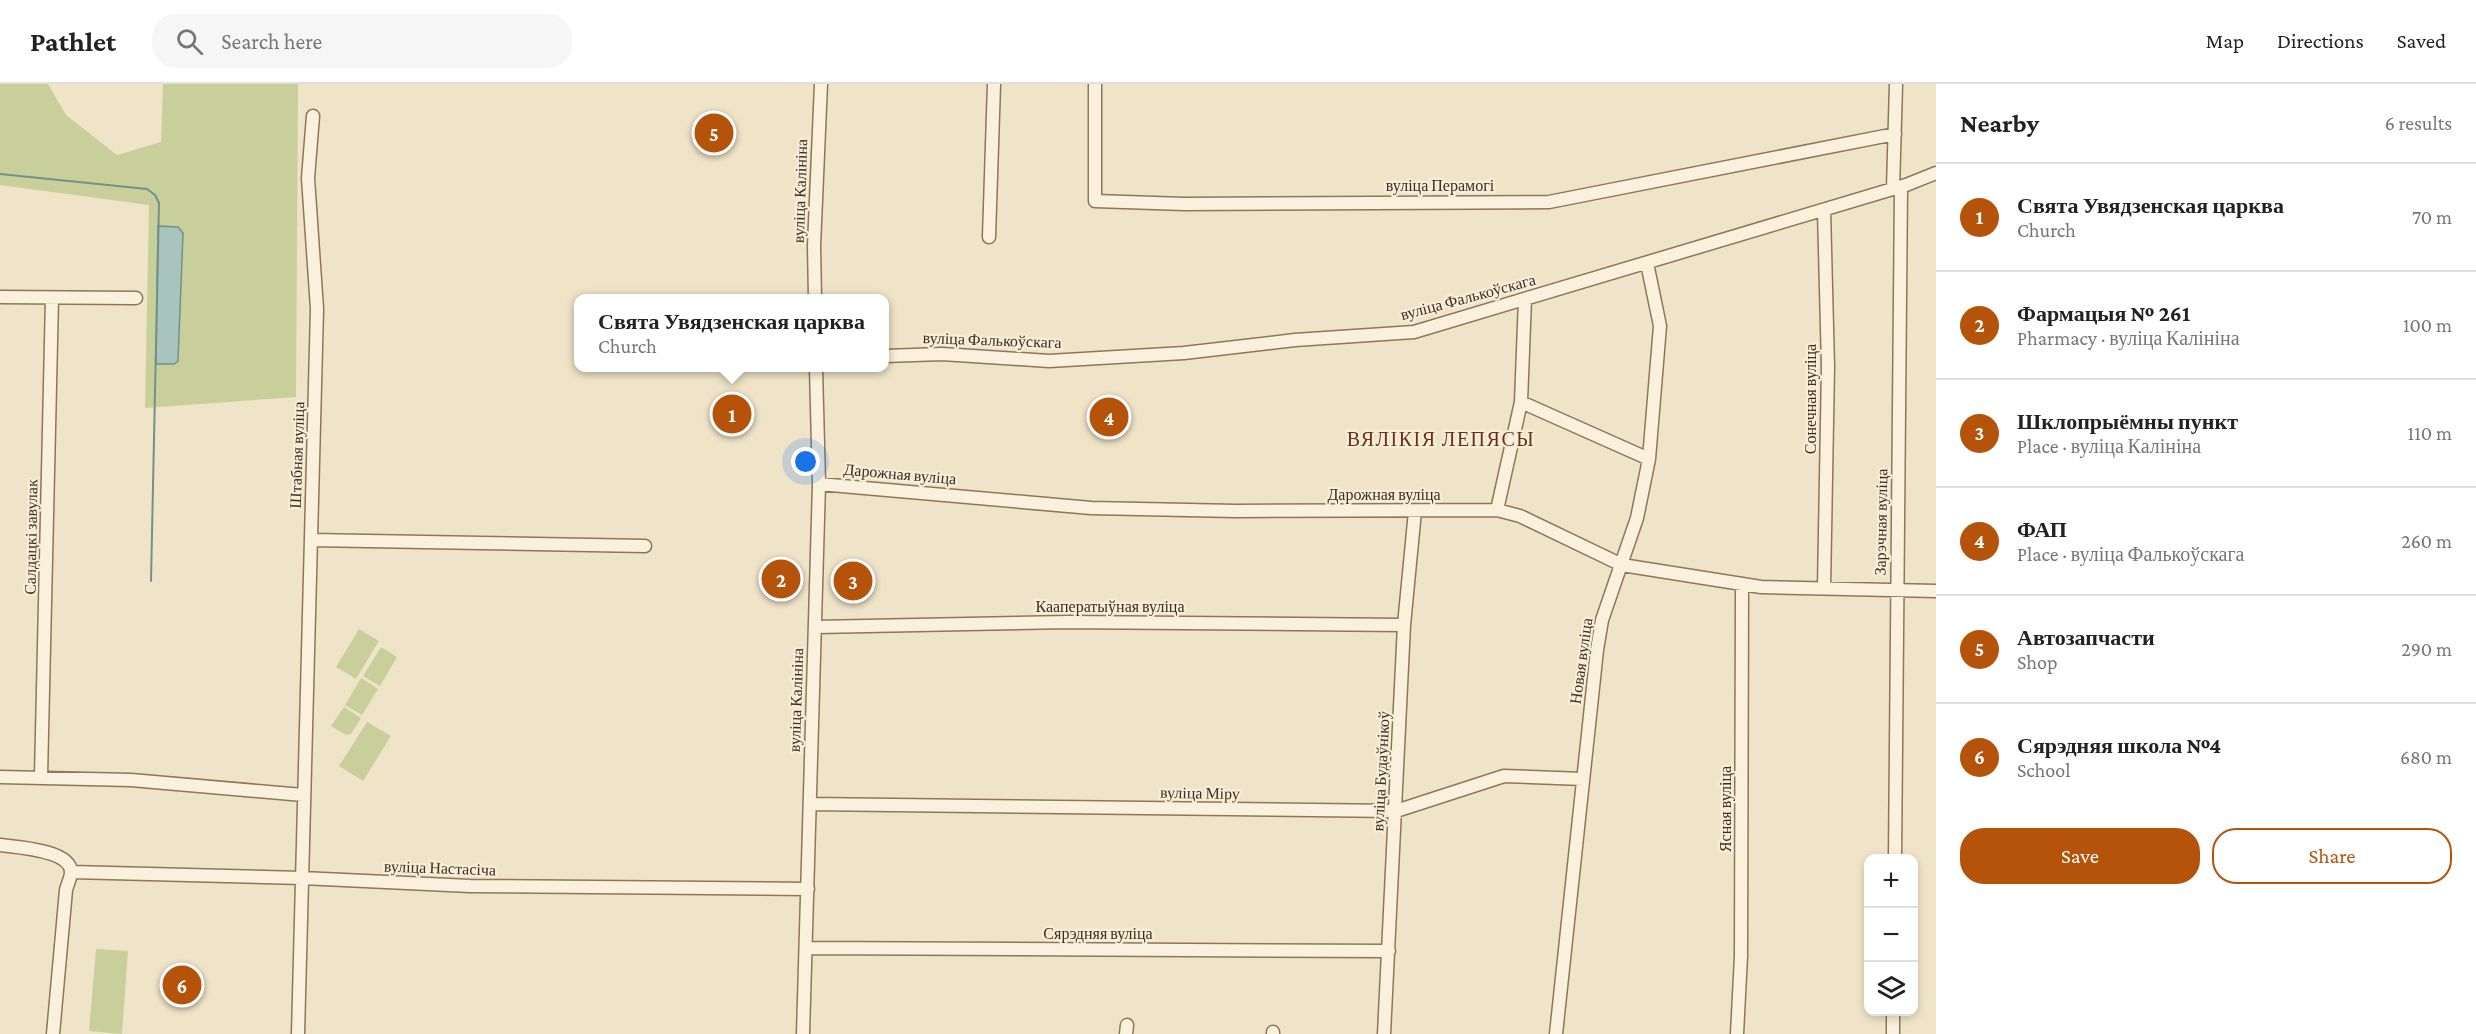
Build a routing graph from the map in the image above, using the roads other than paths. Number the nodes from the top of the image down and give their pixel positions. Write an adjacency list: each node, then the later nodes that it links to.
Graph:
1 (821, 84): 12 (street, вуліца Калініна)
2 (993, 84): 10 (street)
3 (1095, 84): 6 (street, вуліца Перамогі)
4 (1896, 84): 6 (street, Зарэчная вуліца)
5 (313, 116): 24 (street, Штабная вуліца)
6 (1895, 134): 8 (street, Зарэчная вуліца)
7 (1936, 173): 8 (street, вуліца Фалькоўскага)
8 (1897, 188): 9 (street, вуліца Фалькоўскага); 29 (street, Зарэчная вуліца)
9 (1824, 210): 11 (street, вуліца Фалькоўскага); 28 (street, Сонечная вуліца)
10 (989, 237)
11 (1647, 263): 16 (street, вуліца Фалькоўскага); 20 (street, Новая вуліца)
12 (815, 294)
13 (0, 297): 14 (street)
14 (52, 298): 15 (street); 34 (street, Салдацкі завулак)
15 (136, 298)
16 (1525, 300): 17 (street, вуліца Фалькоўскага); 19 (street)
17 (889, 356)
18 (816, 372): 21 (street, вуліца Калініна)
19 (1521, 402): 20 (street); 22 (street)
20 (1649, 459): 26 (street, Новая вуліца)
21 (819, 484): 23 (street, Дарожная вуліца); 32 (street, вуліца Калініна)
22 (1497, 510): 23 (street, Дарожная вуліца); 26 (street, Дарожная вуліца)
23 (1415, 511): 31 (street, вуліца Будаўнікоў)
24 (311, 540): 25 (street); 36 (street, Штабная вуліца)
25 (645, 546)
26 (1622, 565): 27 (street, Дарожная вуліца); 35 (street, Новая вуліца)
27 (1742, 584): 28 (street, Дарожная вуліца); 52 (street, Ясная вуліца)
28 (1824, 588): 29 (street, Дарожная вуліца)
29 (1897, 589): 30 (street, Дарожная вуліца); 40 (street, Зарэчная вуліца)
30 (1936, 591)
31 (1404, 625): 32 (street, Кааператыўная вуліца); 38 (street, вуліца Будаўнікоў)
32 (816, 627): 37 (street, вуліца Калініна)
33 (0, 777): 34 (street)
34 (41, 777): 36 (street)
35 (1583, 779): 38 (street, вуліца Міру); 51 (street, Новая вуліца)
36 (303, 795): 42 (street, Штабная вуліца)
37 (810, 804): 38 (street, вуліца Міру); 43 (street, вуліца Калініна)
38 (1396, 812): 45 (street, вуліца Будаўнікоў)
39 (0, 845): 41 (street)
40 (1895, 854)
41 (71, 872): 42 (street, вуліца Настасіча); 47 (street)
42 (302, 878): 43 (street, вуліца Настасіча); 48 (street, Штабная вуліца)
43 (808, 889): 44 (street, вуліца Калініна)
44 (806, 948): 45 (street, Сярэдняя вуліца); 49 (street, вуліца Калініна)
45 (1389, 951): 50 (street, вуліца Будаўнікоў)
46 (1893, 1016): 53 (street)
47 (53, 1034)
48 (298, 1034)
49 (803, 1034)
50 (1384, 1034)
51 (1556, 1034)
52 (1737, 1034)
53 (1893, 1034)

